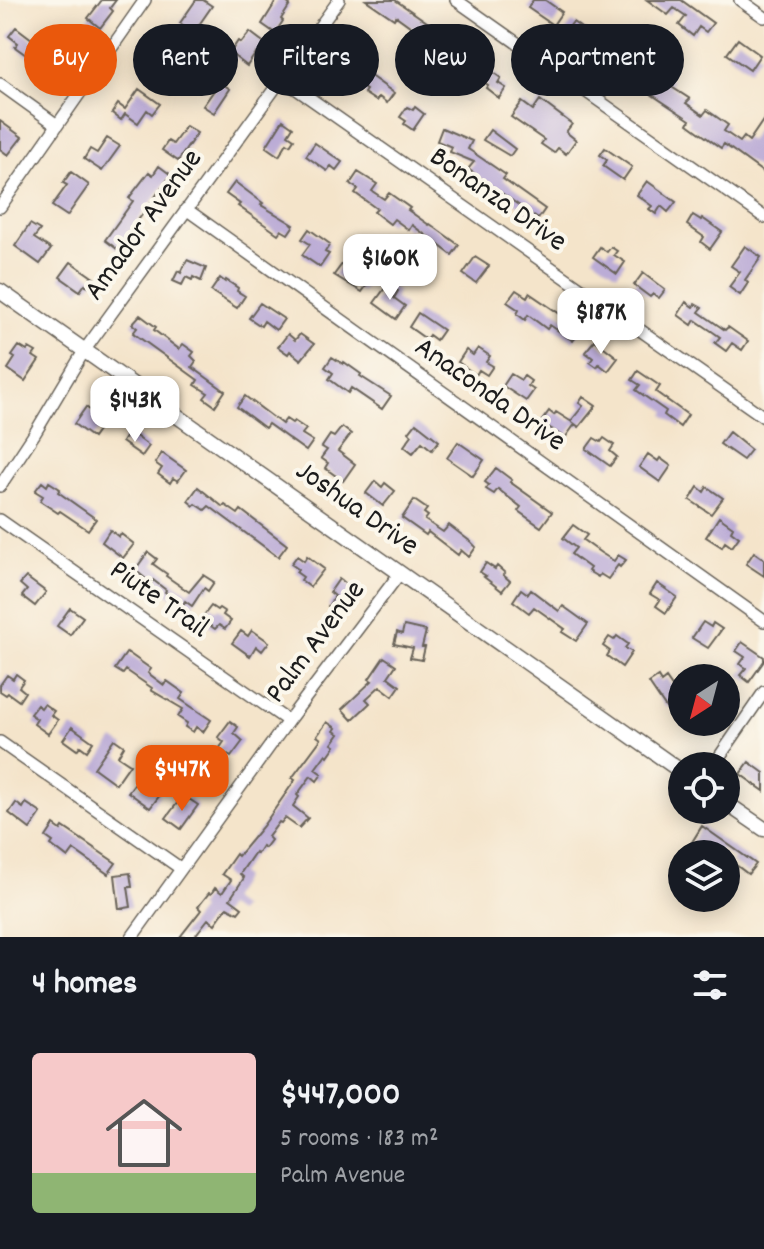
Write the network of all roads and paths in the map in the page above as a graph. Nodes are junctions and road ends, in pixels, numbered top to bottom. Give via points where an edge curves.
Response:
1 (145, 0) edge
2 (339, 0) edge
3 (456, 0) edge
4 (740, 0) edge
5 (764, 17) edge
6 (321, 24) edge
7 (0, 84) edge
8 (268, 96) edge
9 (307, 96) edge
10 (57, 125) junction
11 (0, 207) edge
12 (186, 209) junction
13 (764, 217) edge
14 (0, 291) edge
15 (84, 351) junction
16 (764, 417) edge
17 (0, 486) edge
18 (0, 520) edge
19 (400, 573) junction
20 (764, 621) edge
21 (764, 692) edge
22 (288, 721) junction
23 (0, 742) edge
24 (723, 752) edge
25 (668, 762) edge
26 (740, 813) edge
27 (764, 829) edge
28 (180, 868) junction
29 (132, 937) edge

1 - 10 street
2 - 6 street, Amador Avenue
3 - 13 street
4 - 5 street
7 - 10 street
8 - 12 street, Amador Avenue
9 - 16 street, Bonanza Drive
10 - 11 street
12 - 15 street, Amador Avenue
12 - 20 street, Anaconda Drive
14 - 15 street, Joshua Drive
15 - 17 street, Amador Avenue
15 - 19 street, Joshua Drive
18 - 22 street, Piute Trail
19 - 22 street, Palm Avenue
19 - 25 street, Joshua Drive
21 - 24 street
22 - 28 street, Palm Avenue
23 - 28 street
26 - 27 street
28 - 29 street, Palm Avenue

